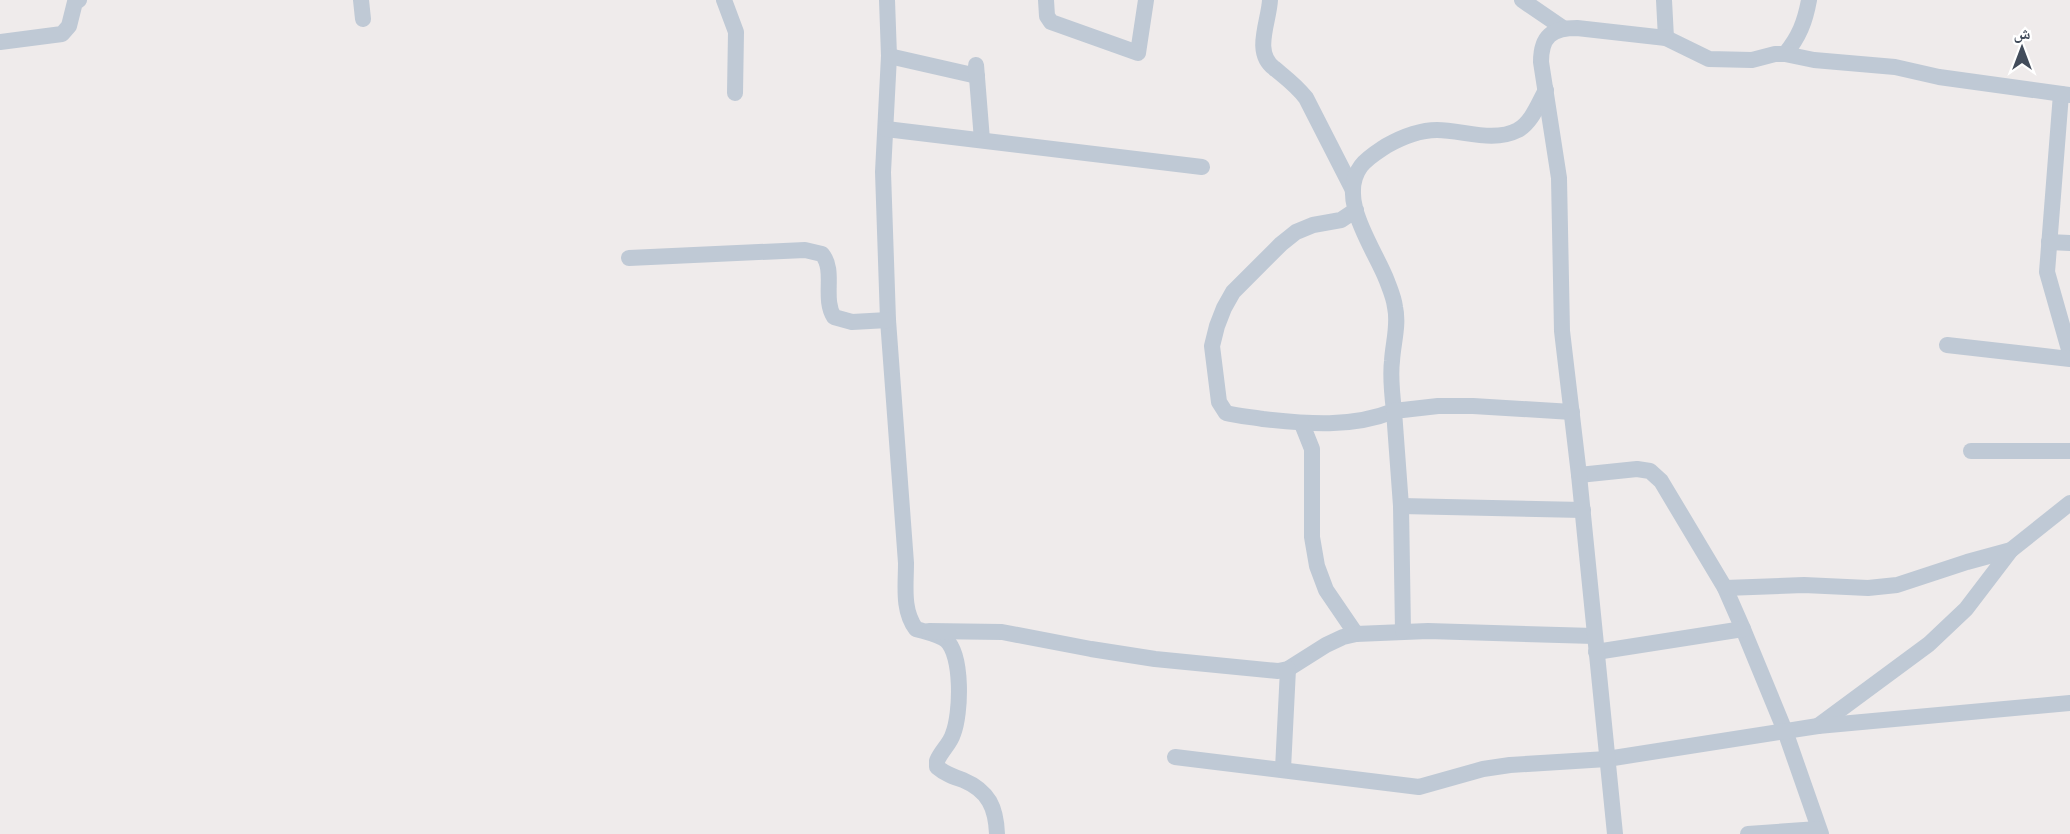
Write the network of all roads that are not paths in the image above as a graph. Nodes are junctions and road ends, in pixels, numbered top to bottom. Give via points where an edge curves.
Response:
1 (79, 0) edge
2 (361, 0) edge
3 (724, 0) edge
4 (888, 0) edge
5 (1046, 0) edge
6 (1146, 0) edge
7 (1270, 0) edge
8 (1522, 0) edge
9 (1664, 0) edge
10 (1809, 0) edge
11 (363, 20) dead end
12 (1563, 28) junction
13 (1666, 38) junction
14 (0, 42) edge
15 (1785, 54) junction
16 (889, 56) junction
17 (1546, 90) junction
18 (735, 93) dead end
19 (2066, 94) edge
20 (886, 129) junction
21 (982, 140) junction
22 (1202, 167) dead end
23 (1353, 190) junction
24 (1356, 210) junction
25 (2049, 242) junction
26 (2070, 243) edge
27 (629, 258) dead end
28 (888, 320) junction
29 (1947, 345) dead end
30 (2070, 352) edge
31 (2070, 359) edge
32 (1394, 411) junction
33 (1572, 412) junction
34 (1302, 424) junction
35 (2070, 451) edge
36 (1971, 452) dead end
37 (1579, 475) junction
38 (2070, 503) edge
39 (1401, 506) junction
40 (1583, 510) junction
41 (2011, 550) junction
42 (1725, 588) junction
43 (1743, 629) junction
44 (1403, 631) junction
45 (928, 632) junction
46 (1356, 634) junction
47 (1595, 644) junction
48 (1288, 669) junction
49 (2070, 703) edge
50 (1818, 726) junction
51 (1785, 731) junction
52 (1175, 758) dead end
53 (1607, 759) junction
54 (1283, 769) junction
55 (1820, 831) edge
56 (997, 834) edge
57 (1615, 834) edge
58 (1748, 834) edge

1 - 14 street via 62,34
2 - 11 street
3 - 18 street via 736,32
4 - 16 street
5 - 6 street via 1051,22 1138,53
7 - 23 street via 1264,57 1297,86
8 - 12 street
9 - 13 street
10 - 15 street via 1804,24
12 - 13 street
12 - 17 street via 1551,33 1541,48
13 - 15 street via 1709,59 1745,61
15 - 19 street
16 - 20 street
16 - 21 street via 977,70
17 - 23 street via 1530,120 1507,134 1438,130 1406,135 1361,166
17 - 33 street via 1559,178 1562,331
19 - 25 street
20 - 21 street
20 - 28 street via 883,172
21 - 22 street
23 - 24 street
24 - 32 street via 1395,307 1397,327 1391,373
24 - 34 street via 1341,220 1303,228 1281,244 1233,292 1214,335 1217,394 1226,413
25 - 26 street
25 - 30 street via 2047,272
27 - 28 street via 817,252 827,262 828,304 834,317 852,322
28 - 45 street via 906,602 916,629
29 - 31 street
32 - 33 street via 1473,406
32 - 34 street via 1366,420
32 - 39 street
33 - 37 street
34 - 46 street via 1312,449 1312,537 1317,566 1326,590
35 - 36 street
37 - 40 street
37 - 42 street via 1650,471 1661,481
38 - 41 street
39 - 40 street
39 - 44 street
40 - 47 street
41 - 42 street via 1897,585
41 - 50 street via 1966,609 1929,645
42 - 43 street
43 - 47 street
43 - 51 street
44 - 46 street
44 - 47 street
45 - 48 street via 1002,632 1155,658
45 - 56 street via 953,648 957,667 955,730 937,767 975,786 990,802 995,809
46 - 48 street via 1326,645
47 - 53 street
48 - 54 street
49 - 50 street
50 - 51 street
51 - 53 street
51 - 55 street
52 - 54 street
53 - 54 street via 1510,765 1419,786
53 - 57 street
55 - 58 street

